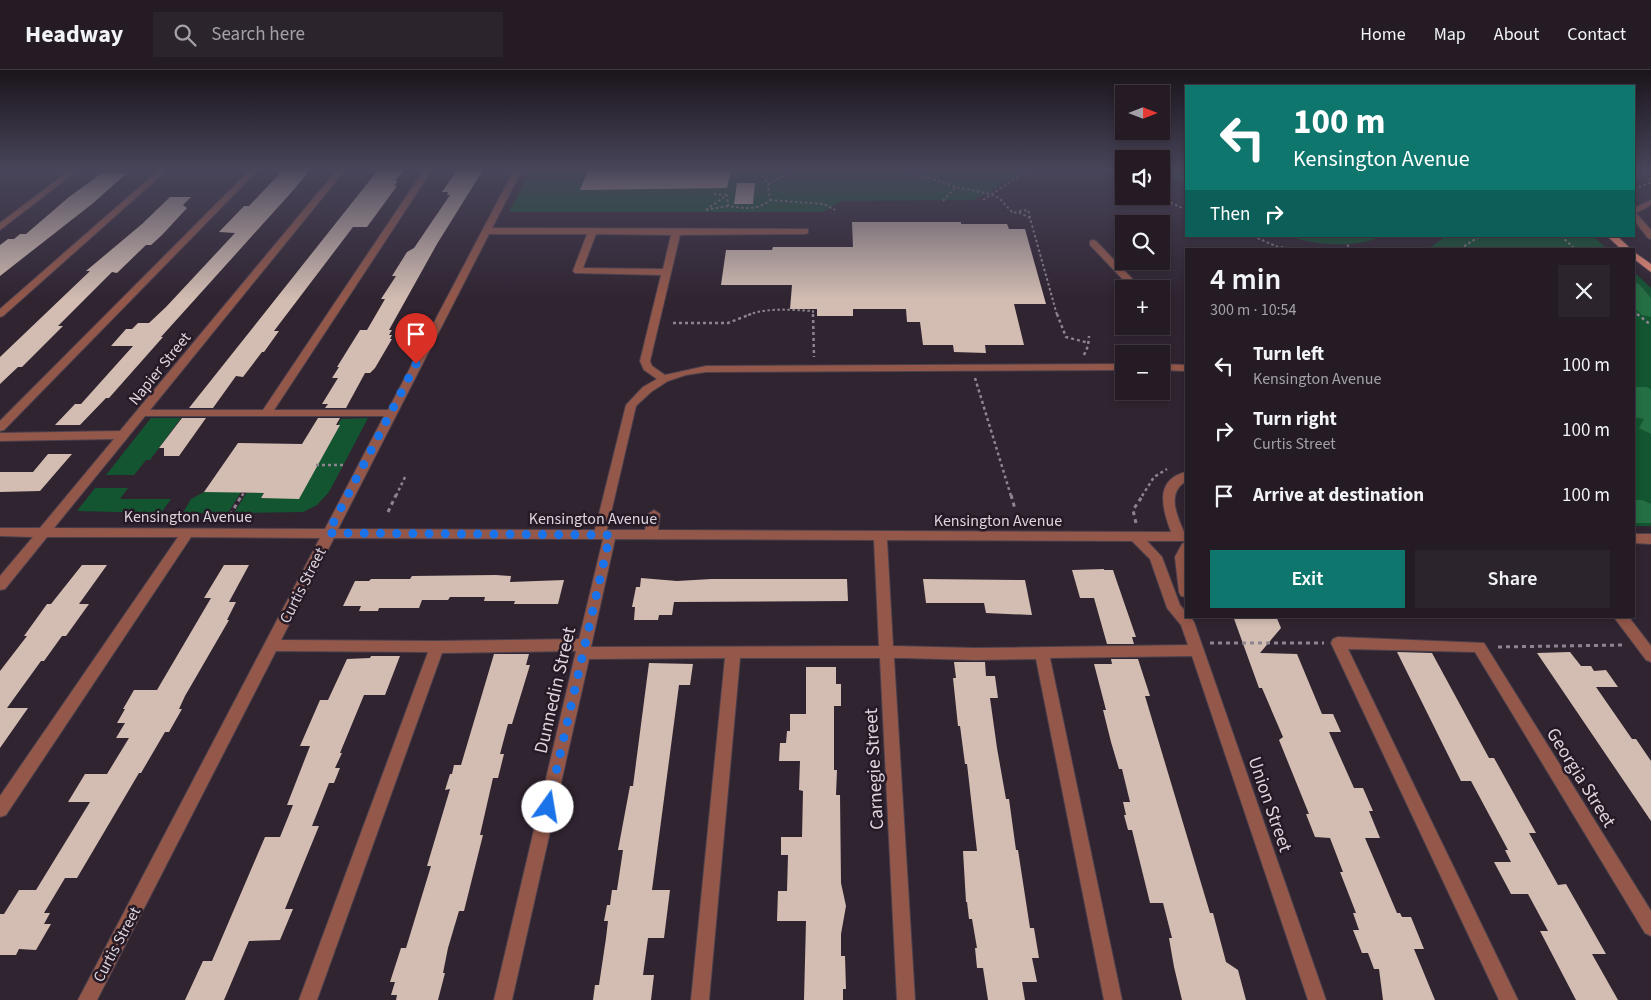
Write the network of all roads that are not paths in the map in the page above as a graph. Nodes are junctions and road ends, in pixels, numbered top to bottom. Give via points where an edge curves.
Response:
1 (18, 213) edge
2 (114, 213) edge
3 (211, 213) edge
4 (305, 213) edge
5 (399, 213) edge
6 (495, 213) edge
7 (1635, 217) edge
8 (0, 227) edge
9 (485, 231) junction
10 (805, 231) dead end
11 (592, 232) junction
12 (676, 232) junction
13 (1651, 236) edge
14 (1613, 237) edge
15 (1093, 243) dead end
16 (1625, 248) edge
17 (1635, 256) edge
18 (1651, 269) edge
19 (667, 272) junction
20 (1127, 280) edge
21 (0, 314) edge
22 (1115, 367) edge
23 (1170, 367) edge
24 (1185, 368) edge
25 (663, 379) junction
26 (142, 413) junction
27 (390, 413) junction
28 (266, 414) junction
29 (0, 427) edge
30 (122, 435) junction
31 (0, 437) edge
32 (1185, 477) edge
33 (654, 514) dead end
34 (1135, 530) junction
35 (0, 532) edge
36 (43, 532) junction
37 (188, 532) junction
38 (328, 533) junction
39 (651, 534) junction
40 (605, 535) junction
41 (880, 536) junction
42 (1635, 539) edge
43 (1651, 539) edge
44 (1184, 540) edge
45 (0, 585) edge
46 (1185, 585) edge
47 (1185, 617) edge
48 (1622, 618) edge
49 (1188, 619) edge
50 (272, 645) junction
51 (437, 647) junction
52 (1195, 647) junction
53 (584, 649) junction
54 (1647, 650) edge
55 (886, 652) junction
56 (1042, 652) junction
57 (733, 653) junction
58 (0, 810) edge
59 (1651, 927) edge
60 (87, 1000) edge
61 (308, 1000) edge
62 (503, 1000) edge
63 (700, 1000) edge
64 (906, 1000) edge
65 (1113, 1000) edge
66 (1317, 1000) edge
67 (1509, 1000) edge

1 - 8 street
2 - 21 street
3 - 29 street
4 - 26 street, Napier Street
5 - 28 street
6 - 9 street, Curtis Street
7 - 13 street
9 - 11 street
9 - 27 street, Curtis Street
10 - 12 street
11 - 12 street
11 - 19 street via 578,271
12 - 19 street
14 - 16 main road
15 - 20 street
17 - 18 main road
19 - 25 street via 645,361 648,368
22 - 25 street, Dunnedin Street via 706,369
23 - 24 street
25 - 40 street, Dunnedin Street via 642,392 632,404
26 - 28 street
26 - 30 street, Napier Street
27 - 28 street
27 - 38 street, Curtis Street
30 - 31 street
30 - 36 street, Napier Street
32 - 44 street via 1171,487 1167,498
33 - 39 street
34 - 41 street, Kensington Avenue
34 - 44 street, Kensington Avenue
34 - 47 street, Union Street via 1156,557 1174,608
35 - 36 street, Kensington Avenue
36 - 37 street, Kensington Avenue
36 - 45 street, Napier Street
37 - 38 street, Kensington Avenue
37 - 58 street
38 - 40 street, Kensington Avenue
38 - 50 street, Curtis Street
39 - 40 street, Kensington Avenue
39 - 41 street, Kensington Avenue
40 - 53 street, Dunnedin Street
41 - 55 street, Carnegie Street
42 - 43 street
44 - 46 street via 1181,557
48 - 54 street
49 - 52 street, Union Street
50 - 51 street
50 - 60 street, Curtis Street
51 - 53 street
51 - 61 street
52 - 56 street
52 - 66 street, Union Street
53 - 57 street
53 - 62 street, Dunnedin Street
55 - 56 street
55 - 57 street
55 - 64 street, Carnegie Street
56 - 65 street
57 - 63 street
59 - 67 street, Georgia Street via 1479,647 1338,643

